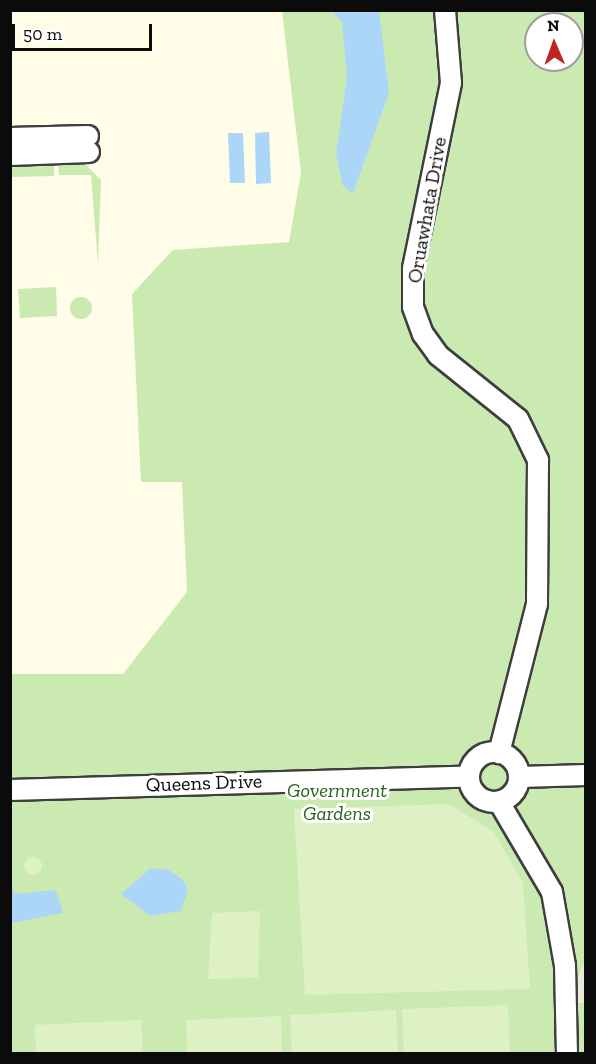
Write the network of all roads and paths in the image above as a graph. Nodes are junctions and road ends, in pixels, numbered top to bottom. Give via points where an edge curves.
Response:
1 (445, 10) edge
2 (10, 138) edge
3 (10, 155) edge
4 (500, 753) junction
5 (585, 775) edge
6 (469, 776) junction
7 (520, 777) junction
8 (10, 790) edge
9 (500, 802) junction
10 (567, 1053) edge

1 - 4 street, Oruawhata Drive via 451,83 413,268 413,307 423,334 438,355 518,419 537,460 537,604
2 - 3 street via 89,144
4 - 6 street via 479,757
4 - 7 street via 516,764
5 - 7 street
6 - 8 street, Queens Drive
6 - 9 street via 478,796
7 - 9 street via 514,793
9 - 10 street via 552,892 566,966

